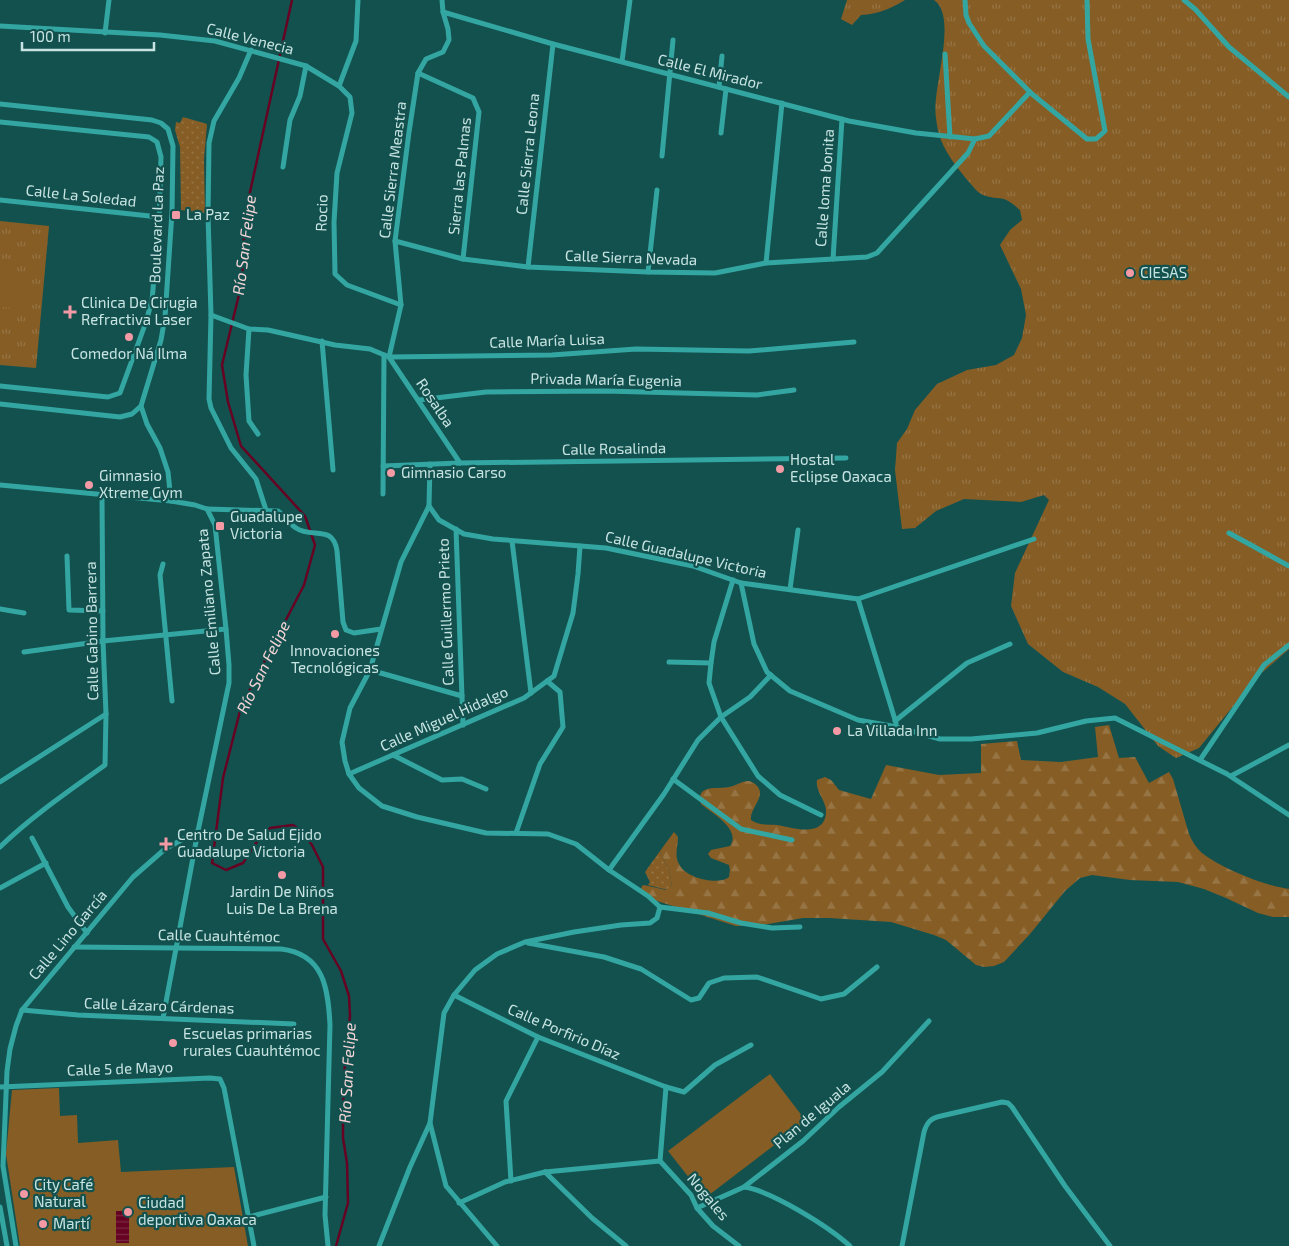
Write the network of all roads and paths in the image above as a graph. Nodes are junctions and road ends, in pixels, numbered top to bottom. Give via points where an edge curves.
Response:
1 (109, 0) edge
2 (358, 0) edge
3 (442, 0) edge
4 (630, 0) edge
5 (965, 0) edge
6 (1087, 0) edge
7 (1184, 0) edge
8 (442, 12) junction
9 (0, 26) edge
10 (105, 33) junction
11 (673, 40) dead end
12 (554, 44) junction
13 (251, 50) junction
14 (945, 54) dead end
15 (722, 56) dead end
16 (622, 62) junction
17 (306, 66) junction
18 (418, 73) junction
19 (669, 75) junction
20 (339, 86) junction
21 (719, 87) junction
22 (726, 89) junction
23 (1030, 92) junction
24 (1289, 97) edge
25 (782, 103) junction
26 (0, 104) edge
27 (842, 119) junction
28 (0, 122) edge
29 (722, 133) dead end
30 (950, 137) junction
31 (975, 139) junction
32 (662, 156) dead end
33 (283, 166) dead end
34 (657, 190) dead end
35 (0, 200) edge
36 (159, 217) junction
37 (395, 241) junction
38 (463, 259) junction
39 (833, 259) junction
40 (766, 263) junction
41 (528, 267) junction
42 (648, 272) junction
43 (401, 305) junction
44 (211, 315) junction
45 (246, 328) junction
46 (322, 341) junction
47 (854, 342) dead end
48 (386, 356) junction
49 (0, 386) edge
50 (794, 390) dead end
51 (419, 400) junction
52 (0, 404) edge
53 (141, 406) junction
54 (258, 434) dead end
55 (846, 458) dead end
56 (460, 463) junction
57 (430, 464) junction
58 (383, 466) junction
59 (333, 470) dead end
60 (0, 485) edge
61 (383, 494) dead end
62 (102, 495) junction
63 (171, 501) junction
64 (429, 506) junction
65 (207, 509) junction
66 (266, 510) junction
67 (456, 529) junction
68 (798, 530) dead end
69 (1229, 533) dead end
70 (1034, 539) dead end
71 (512, 541) junction
72 (580, 546) junction
73 (67, 556) dead end
74 (163, 564) dead end
75 (1289, 566) edge
76 (733, 580) junction
77 (741, 583) junction
78 (790, 589) junction
79 (858, 599) junction
80 (0, 609) edge
81 (103, 610) junction
82 (24, 613) dead end
83 (226, 629) junction
84 (381, 629) junction
85 (166, 635) junction
86 (103, 642) junction
87 (1010, 644) dead end
88 (1289, 645) edge
89 (24, 652) dead end
90 (669, 662) dead end
91 (711, 663) junction
92 (370, 670) junction
93 (771, 675) junction
94 (546, 681) junction
95 (531, 693) junction
96 (462, 696) junction
97 (172, 701) dead end
98 (106, 714) junction
99 (721, 717) junction
100 (896, 724) junction
101 (463, 725) junction
102 (1289, 745) edge
103 (393, 755) junction
104 (1200, 760) junction
105 (349, 774) junction
106 (1231, 776) junction
107 (673, 779) junction
108 (0, 782) edge
109 (486, 789) dead end
110 (822, 815) dead end
111 (1289, 815) edge
112 (198, 831) junction
113 (516, 833) junction
114 (32, 838) dead end
115 (792, 840) dead end
116 (0, 847) edge
117 (46, 863) junction
118 (609, 870) junction
119 (0, 888) edge
120 (660, 907) junction
121 (800, 926) dead end
122 (87, 932) junction
123 (525, 942) junction
124 (74, 947) junction
125 (176, 947) junction
126 (877, 967) dead end
127 (454, 995) junction
128 (22, 1010) junction
129 (163, 1018) junction
130 (929, 1021) dead end
131 (294, 1024) dead end
132 (538, 1037) junction
133 (752, 1045) dead end
134 (3, 1087) edge
135 (666, 1087) junction
136 (430, 1123) junction
137 (660, 1162) junction
138 (545, 1172) junction
139 (511, 1180) junction
140 (744, 1187) junction
141 (326, 1197) junction
142 (459, 1203) junction
143 (0, 1207) edge
144 (697, 1208) junction
145 (249, 1217) junction
146 (7, 1246) edge
147 (16, 1246) edge
148 (254, 1246) edge
149 (328, 1246) edge
150 (379, 1246) edge
151 (497, 1246) edge
152 (626, 1246) edge
153 (739, 1246) edge
154 (850, 1246) edge
155 (902, 1246) edge
156 (1110, 1246) edge

1 - 10 street
2 - 20 street via 356,41
3 - 8 street
4 - 16 street
5 - 23 street via 969,23 984,46
6 - 23 street via 1088,39 1105,131 1096,139 1087,139
7 - 24 street via 1228,47
8 - 12 street, Calle El Mirador
8 - 18 street via 449,40 443,52 426,60
9 - 10 street, Calle Venecia
10 - 13 street, Calle Venecia via 215,41
11 - 19 street
12 - 16 street, Calle El Mirador
12 - 41 street, Calle Sierra Leona
13 - 17 street, Calle Venecia
13 - 44 street via 211,131 208,200
14 - 30 street
15 - 21 street
16 - 19 street, Calle El Mirador
17 - 20 street, Calle Venecia
17 - 33 street via 300,96 290,120
18 - 37 street, Calle Sierra Meastra
18 - 38 street, Sierra las Palmas via 473,98 479,112
19 - 21 street, Calle El Mirador
19 - 32 street
20 - 43 street, Rocio via 350,97 352,113 336,173 335,274 348,285
21 - 22 street, Calle El Mirador
22 - 25 street, Calle El Mirador
22 - 29 street
23 - 31 street via 994,132
25 - 27 street, Calle El Mirador
25 - 40 street
26 - 53 street, Boulevard La Paz via 152,120 165,126 170,133 173,146 172,212 165,317
27 - 30 street, Calle El Mirador
27 - 39 street, Calle loma bonita
28 - 36 street, Boulevard La Paz via 154,139 161,151
30 - 31 street, Calle El Mirador
31 - 39 street, Calle Sierra Nevada via 962,160 877,253 868,257
34 - 42 street
35 - 36 street, Calle La Soledad
36 - 49 street, Boulevard La Paz via 151,306 120,393 108,397
37 - 38 street, Calle Sierra Nevada
37 - 43 street, Calle Sierra Meastra
38 - 41 street, Calle Sierra Nevada
39 - 40 street, Calle Sierra Nevada
40 - 42 street, Calle Sierra Nevada via 716,273
41 - 42 street, Calle Sierra Nevada
43 - 48 street, Calle Sierra Meastra
44 - 45 street, Calle María Luisa
44 - 66 street via 211,408 234,453 256,479
45 - 46 street, Calle María Luisa
45 - 54 street via 249,421
46 - 48 street, Calle María Luisa via 370,349
46 - 59 street
47 - 48 street, Calle María Luisa via 749,351 636,349 552,355
48 - 51 street, Rosalba
48 - 58 street, Calle Sierra Meastra
50 - 51 street, Privada María Eugenia via 757,395 486,392
51 - 56 street, Rosalba
52 - 53 street via 120,417 132,414
53 - 63 street via 168,472
55 - 56 street, Calle Rosalinda
56 - 57 street, Calle Rosalinda
57 - 58 street, Calle Rosalinda
57 - 64 street
58 - 61 street, Calle Sierra Meastra
60 - 62 street
62 - 63 street
62 - 81 street, Calle Gabino Barrera
63 - 65 street
64 - 67 street, Calle Guadalupe Victoria via 439,520
64 - 84 street via 402,562
65 - 66 street
65 - 83 street, Calle Emiliano Zapata via 215,525
66 - 84 street via 278,511 294,527 333,538 346,630 354,633
67 - 71 street, Calle Guadalupe Victoria via 464,534
67 - 96 street, Calle Guillermo Prieto
68 - 78 street
69 - 75 street
70 - 79 street
71 - 72 street, Calle Guadalupe Victoria
71 - 95 street
72 - 76 street, Calle Guadalupe Victoria via 606,548 693,566
72 - 94 street, Calle Miguel Hidalgo via 573,613 554,676
73 - 81 street via 69,610
74 - 85 street via 160,575
76 - 77 street, Calle Guadalupe Victoria
76 - 91 street
77 - 78 street, Calle Guadalupe Victoria
77 - 93 street via 754,644
78 - 79 street, Calle Guadalupe Victoria
79 - 100 street
80 - 82 street
81 - 86 street, Calle Gabino Barrera
83 - 85 street
83 - 112 street, Calle Emiliano Zapata via 229,683
84 - 92 street
85 - 86 street
85 - 97 street
86 - 89 street
86 - 98 street, Calle Gabino Barrera
87 - 100 street via 966,663
88 - 104 street via 1264,665
90 - 91 street
91 - 99 street via 710,683
92 - 96 street
92 - 105 street via 350,708 342,742
93 - 99 street via 750,697
93 - 100 street via 790,691 858,720
94 - 95 street, Calle Miguel Hidalgo
94 - 113 street via 560,692 563,727 540,764
95 - 101 street, Calle Miguel Hidalgo
96 - 101 street, Calle Guillermo Prieto
98 - 108 street
98 - 116 street, Calle Gabino Barrera via 105,765
99 - 107 street via 698,740
99 - 110 street via 758,776 780,795
100 - 104 street via 940,739 971,739 1037,733 1086,721 1115,718
101 - 103 street, Calle Miguel Hidalgo
102 - 106 street
103 - 105 street, Calle Miguel Hidalgo
103 - 109 street via 442,780 462,779
104 - 106 street
105 - 113 street via 359,788 382,806 486,833
106 - 111 street
107 - 115 street via 741,829
107 - 118 street
112 - 122 street, Calle Lino García via 166,849 133,877
112 - 125 street, Calle Emiliano Zapata
113 - 118 street via 548,834 576,844
114 - 117 street
117 - 119 street
117 - 122 street via 68,907
118 - 120 street
120 - 121 street via 708,913 772,928
120 - 123 street via 657,918 650,923 574,932
122 - 124 street, Calle Lino García
123 - 126 street via 604,957 641,968 691,1000 700,998 710,983 724,978 757,977 821,999 844,994
123 - 127 street via 497,954 475,970
124 - 125 street, Calle Cuauhtémoc
124 - 128 street, Calle Lino García
125 - 129 street, Calle Emiliano Zapata
125 - 141 street, Calle Cuauhtémoc via 289,950 306,957 320,973 327,990 331,1033
127 - 132 street, Calle Porfirio Díaz
127 - 136 street via 442,1023
128 - 129 street, Calle Lázaro Cárdenas
128 - 134 street, Calle Lino García
129 - 131 street, Calle Lázaro Cárdenas
130 - 140 street, Plan de Iguala via 869,1084
132 - 135 street, Calle Porfirio Díaz
132 - 139 street via 506,1101
133 - 135 street, Calle Porfirio Díaz via 715,1065 684,1092
134 - 145 street, Calle 5 de Mayo via 220,1080
134 - 147 street, Calle Lino García via 3,1166
135 - 137 street
136 - 142 street via 446,1186
136 - 150 street
137 - 138 street
137 - 144 street, Nogales via 691,1195
138 - 139 street
138 - 152 street
139 - 142 street
140 - 144 street, Plan de Iguala
140 - 154 street via 766,1193 823,1226
141 - 145 street
141 - 149 street, Calle Cuauhtémoc
142 - 151 street
143 - 146 street
144 - 153 street, Nogales
145 - 148 street, Calle 5 de Mayo
155 - 156 street via 927,1122 1002,1102 1012,1107

